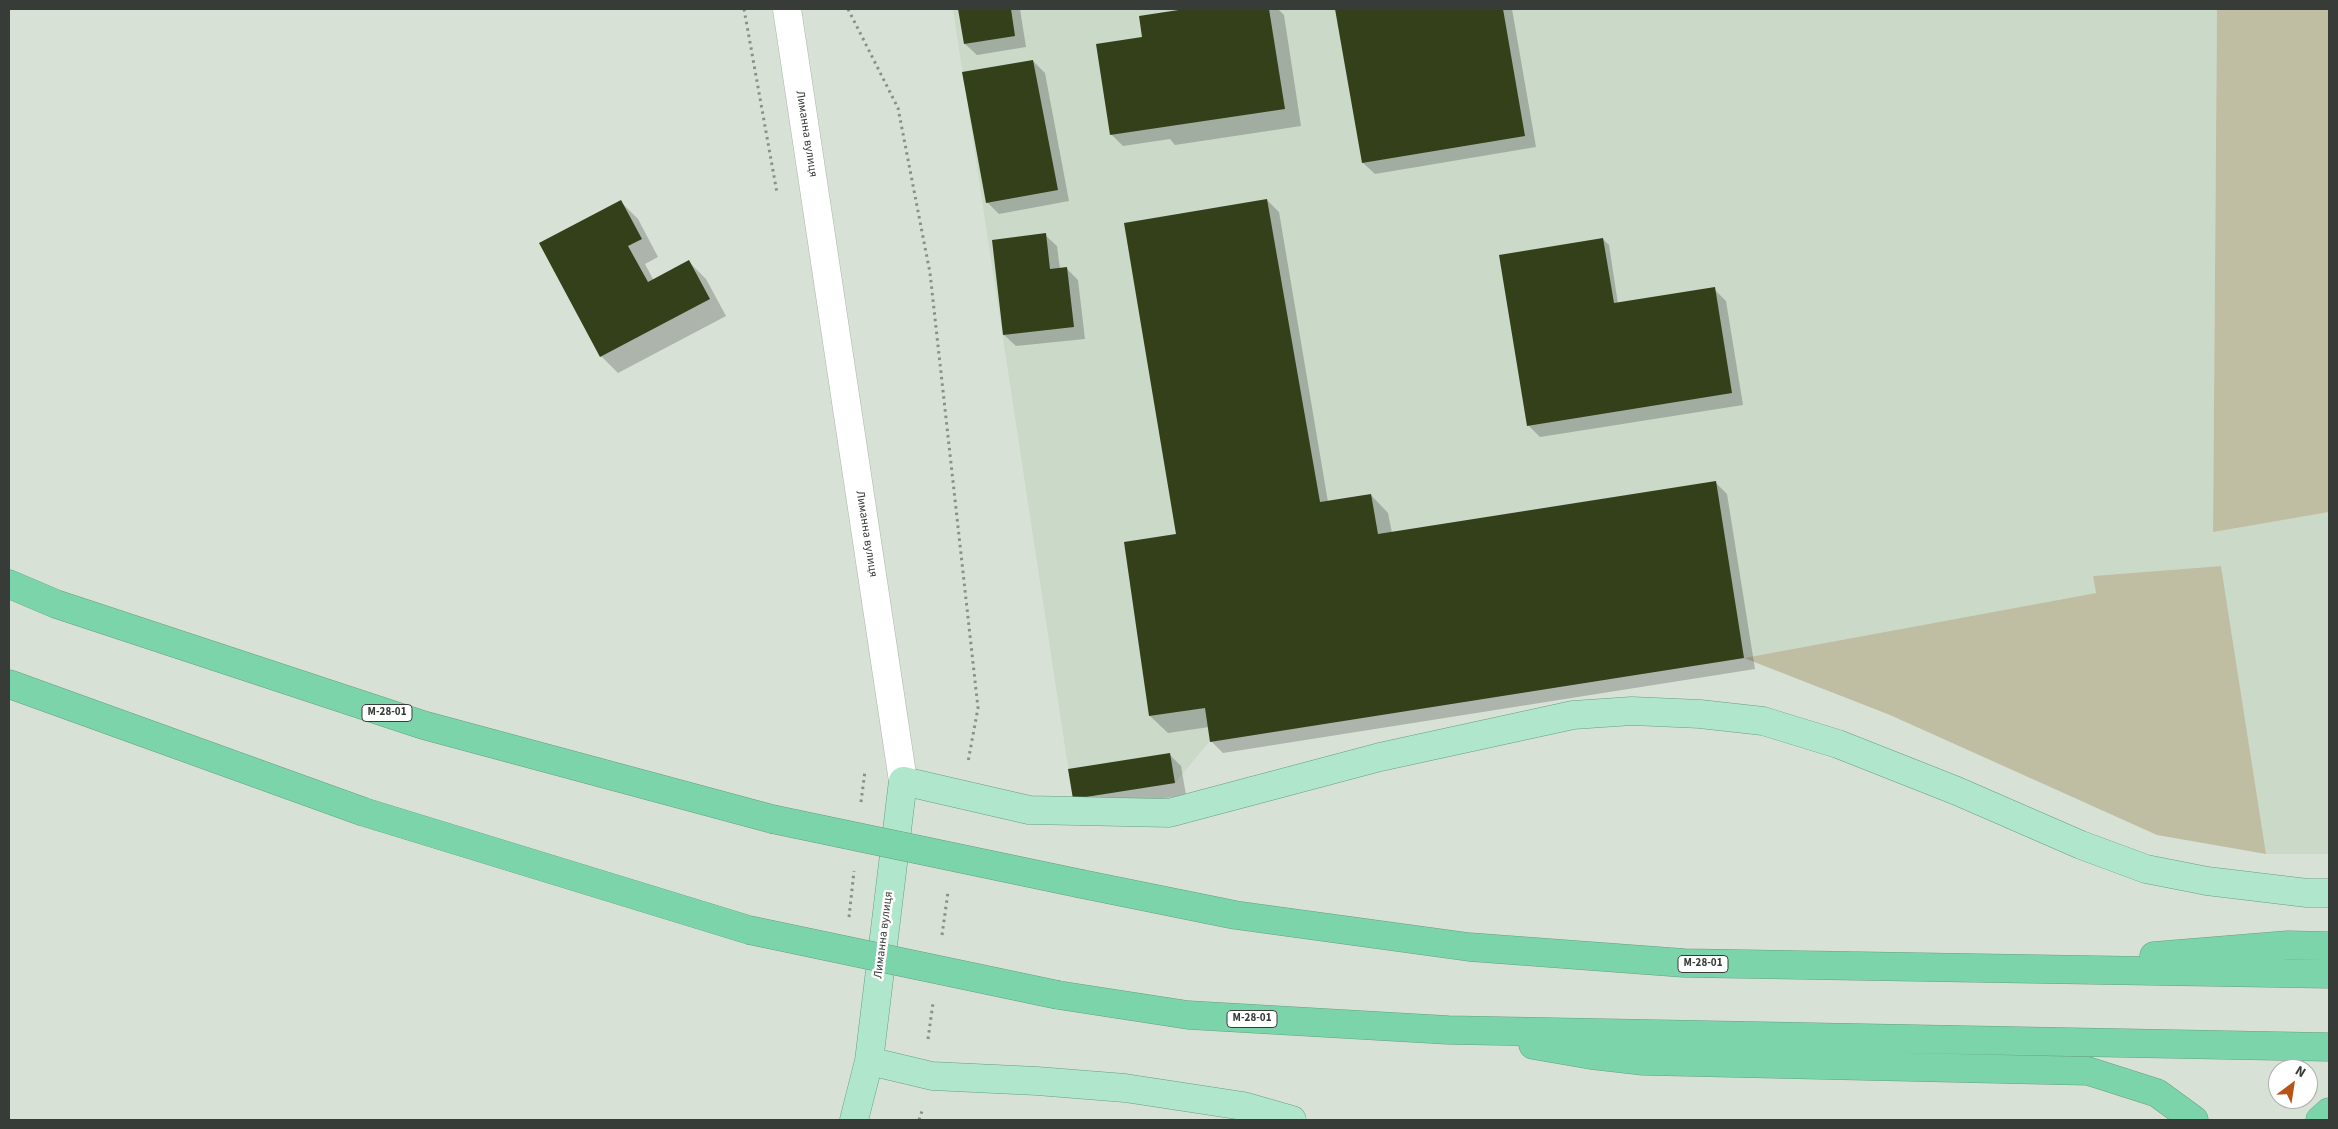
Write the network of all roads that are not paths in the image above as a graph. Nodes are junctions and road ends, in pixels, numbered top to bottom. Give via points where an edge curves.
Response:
1 (787, 9) edge
2 (9, 584) edge
3 (9, 684) edge
4 (902, 782) junction
5 (2329, 893) edge
6 (2329, 946) edge
7 (2009, 970) junction
8 (2329, 974) edge
9 (1448, 1030) junction
10 (2329, 1047) edge
11 (869, 1061) junction
12 (2329, 1112) edge
13 (854, 1120) edge
14 (1292, 1120) edge
15 (2194, 1120) edge
16 (2320, 1120) edge

1 - 4 street, Лиманна вулиця
2 - 7 highway, М-28-01, bridge via 56,604 423,725 772,819 1235,916 1469,947 1684,963
3 - 9 highway, М-28-01, bridge via 364,812 748,930 1058,995 1188,1015
4 - 5 main road via 1028,810 1169,813 1380,757 1573,715 1632,711 1700,714 1763,721 1838,744 2146,869 2207,881
4 - 11 main road, Лиманна вулиця
6 - 7 highway via 2288,945
7 - 8 highway, М-28-01
9 - 10 highway, М-28-01
9 - 15 highway via 1644,1061 2088,1071 2158,1093
11 - 13 main road, Лиманна вулиця
11 - 14 main road via 932,1076 1037,1080 1135,1090 1243,1106
12 - 16 highway

